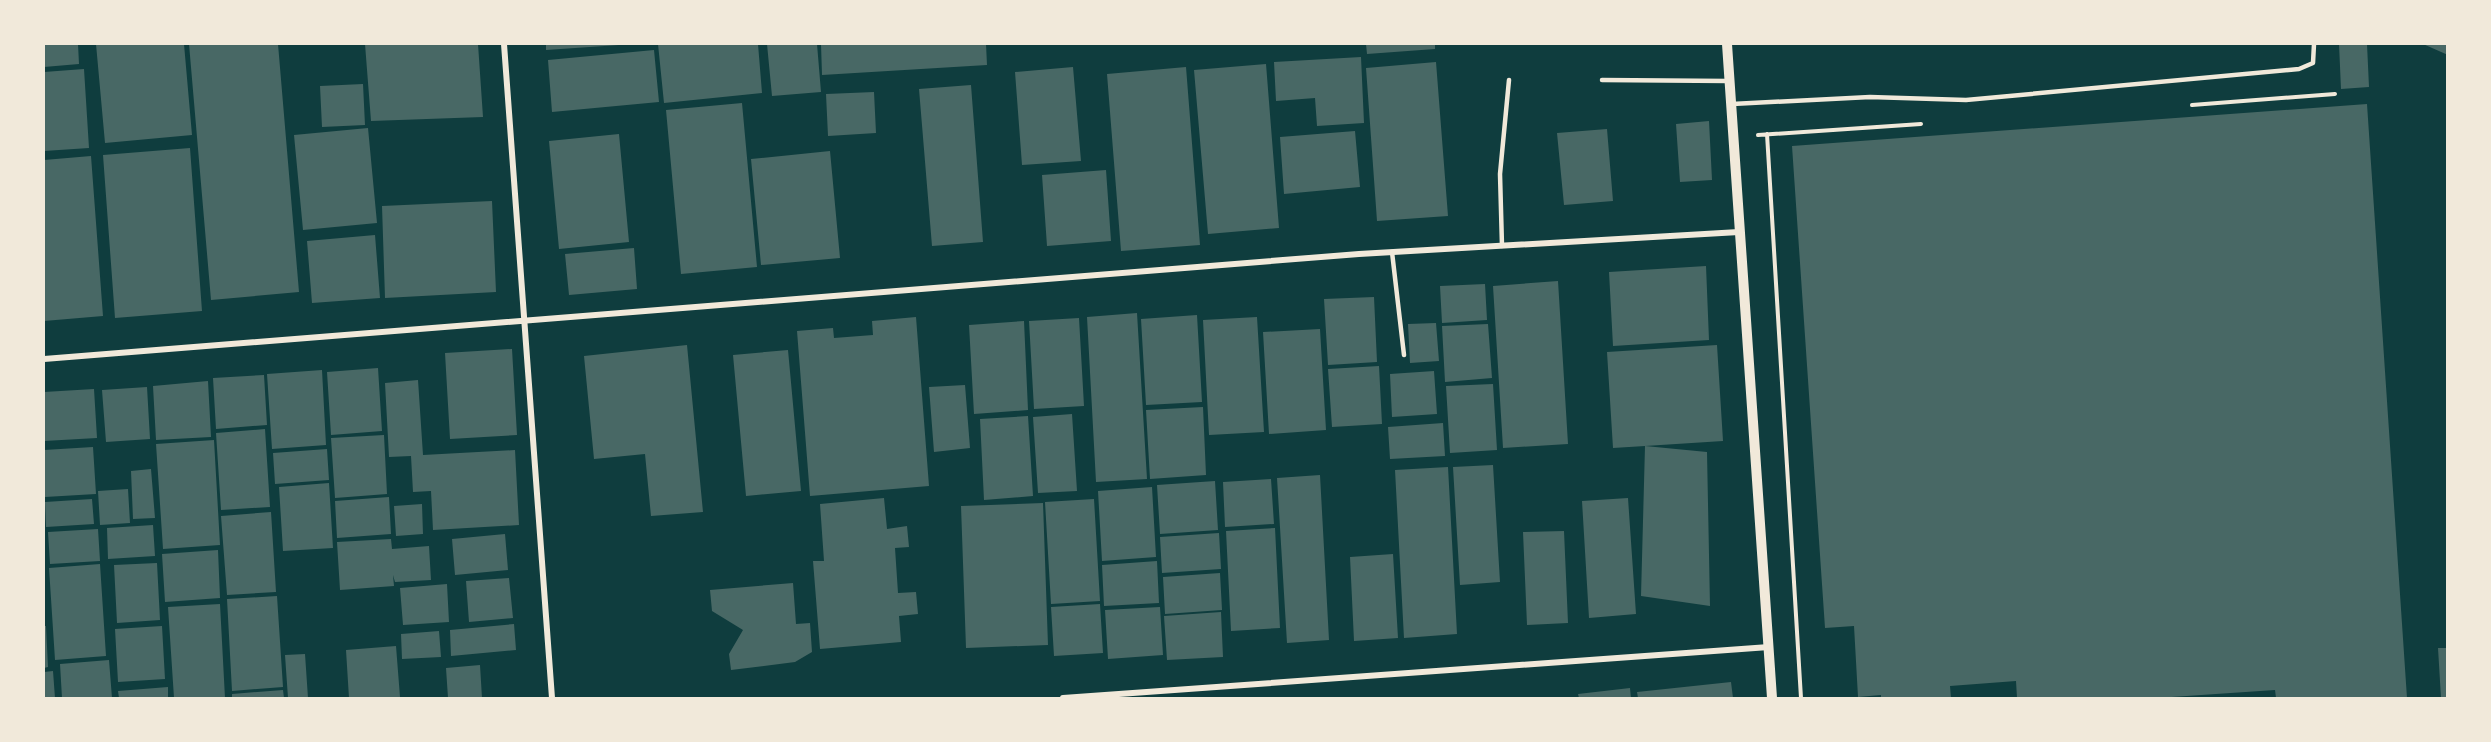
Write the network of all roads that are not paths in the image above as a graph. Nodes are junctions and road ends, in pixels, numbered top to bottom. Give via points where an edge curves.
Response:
1 (504, 44) edge
2 (1727, 44) edge
3 (2314, 44) edge
4 (1509, 80) dead end
5 (1602, 80) dead end
6 (1730, 81) junction
7 (1732, 104) junction
8 (1739, 232) junction
9 (1502, 246) junction
10 (1392, 252) junction
11 (525, 322) junction
12 (1404, 355) dead end
13 (44, 359) edge
14 (1769, 647) junction
15 (552, 699) edge
16 (1063, 699) edge
17 (1772, 699) edge

1 - 11 street
2 - 6 street
3 - 7 lane via 2313,63 2299,69 1966,100 1870,98
4 - 9 lane via 1500,174
5 - 6 lane
6 - 7 street
7 - 8 street
8 - 9 street
8 - 14 street
9 - 10 street
10 - 11 street
10 - 12 lane
11 - 13 street
11 - 15 street
14 - 16 street
14 - 17 street

